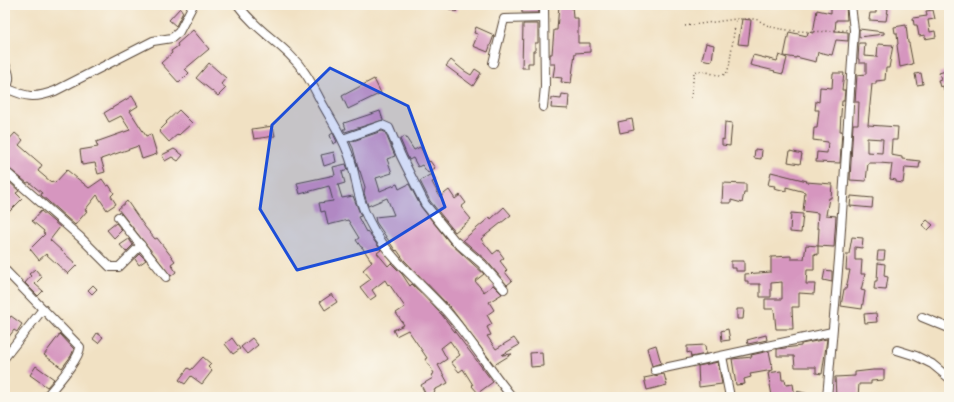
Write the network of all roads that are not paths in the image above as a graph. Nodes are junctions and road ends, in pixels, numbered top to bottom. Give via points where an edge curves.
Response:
1 (192, 5) edge
2 (238, 5) edge
3 (544, 5) edge
4 (851, 5) edge
5 (543, 18) junction
6 (493, 63) dead end
7 (5, 64) edge
8 (6, 89) edge
9 (543, 107) dead end
10 (343, 139) junction
11 (5, 171) edge
12 (118, 218) dead end
13 (141, 245) junction
14 (5, 270) edge
15 (166, 277) dead end
16 (504, 289) dead end
17 (43, 309) junction
18 (922, 317) dead end
19 (949, 328) edge
20 (832, 332) junction
21 (897, 350) dead end
22 (722, 356) junction
23 (5, 357) edge
24 (655, 370) dead end
25 (949, 378) edge
26 (798, 394) dead end
27 (46, 397) edge
28 (512, 397) edge
29 (730, 397) edge
30 (810, 397) edge
31 (827, 397) edge

1 - 8 street via 179,32 172,38 153,41 55,91 33,97
2 - 10 street via 256,27 281,46 302,69
3 - 5 street
4 - 20 street via 854,30
5 - 6 street via 504,19
5 - 9 street
7 - 8 street via 10,75
10 - 16 street via 382,125 389,128 400,156 425,204 454,240 482,264
10 - 28 street via 363,206 376,233 398,262 454,320
11 - 13 street via 80,236 110,267 119,266
12 - 13 street
13 - 15 street
14 - 17 street
17 - 23 street
17 - 27 street via 80,347 77,358
18 - 19 street
20 - 22 street
20 - 31 street
21 - 25 street via 932,364
22 - 24 street
22 - 29 street
26 - 30 lane

